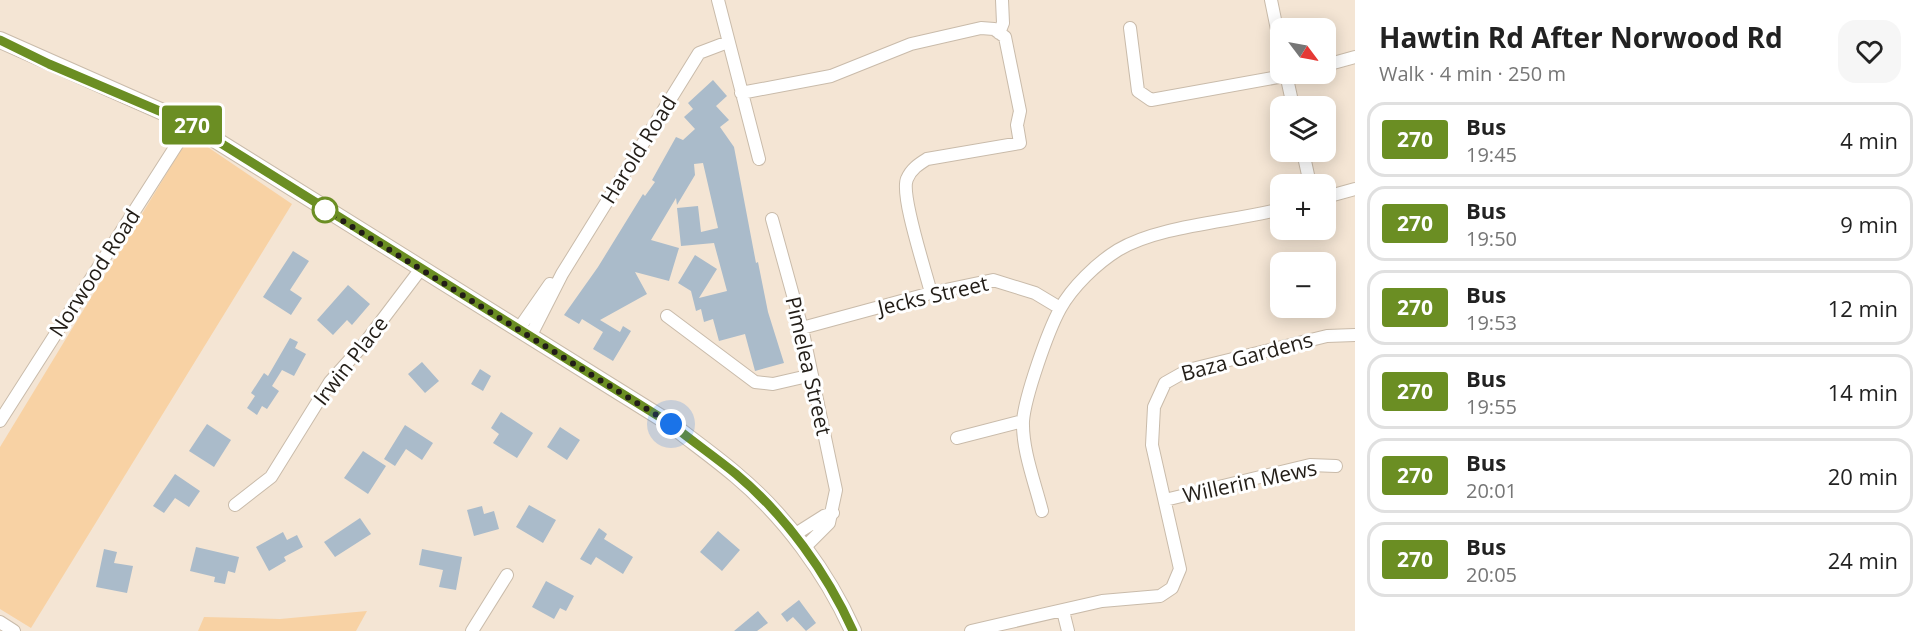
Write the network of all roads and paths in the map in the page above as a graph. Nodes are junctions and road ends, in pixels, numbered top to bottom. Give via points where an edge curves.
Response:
1 (718, 0) edge
2 (1002, 0) edge
3 (1270, 0) edge
4 (1274, 18) edge
5 (1130, 28) dead end
6 (999, 33) junction
7 (0, 40) edge
8 (728, 42) junction
9 (1355, 57) edge
10 (1336, 62) edge
11 (1270, 78) edge
12 (741, 93) junction
13 (190, 124) junction
14 (759, 159) dead end
15 (1355, 189) edge
16 (1336, 194) edge
17 (1270, 211) edge
18 (772, 219) dead end
19 (420, 270) junction
20 (931, 293) junction
21 (1060, 308) junction
22 (667, 316) dead end
23 (802, 328) junction
24 (524, 334) junction
25 (1355, 335) edge
26 (812, 375) junction
27 (0, 421) edge
28 (1023, 421) junction
29 (957, 438) dead end
30 (1336, 466) dead end
31 (1165, 500) junction
32 (234, 505) dead end
33 (1042, 511) dead end
34 (799, 542) junction
35 (507, 575) dead end
36 (1063, 611) junction
37 (0, 622) edge
38 (14, 631) edge
39 (472, 631) edge
40 (853, 631) edge
41 (971, 631) edge
42 (1068, 631) edge

1 - 8 street
2 - 6 street via 1003,24
3 - 4 street
5 - 11 street via 1138,91 1151,100
6 - 12 street via 981,28 911,44 831,76
6 - 20 street via 1005,37 1020,111 1020,143 927,159 915,166 906,180 906,198
7 - 13 main road
8 - 12 street
8 - 24 street, Harold Road via 699,53 562,274 556,276
9 - 10 street
12 - 14 street
13 - 19 main road
13 - 27 street, Norwood Road
15 - 16 street
17 - 21 street via 1155,235 1118,250 1090,272
18 - 23 street, Pimelea Street
19 - 24 main road
19 - 32 street, Irwin Place via 330,382 271,477
20 - 21 street, Jecks Street via 993,280 1035,293
20 - 23 street, Jecks Street
21 - 28 street
22 - 26 street via 755,382 773,384
23 - 26 street, Pimelea Street
24 - 34 main road via 671,424 737,476
25 - 31 street, Baza Gardens via 1327,336 1171,377 1156,399 1151,437
26 - 34 street, Pimelea Street via 836,490 833,513 824,516
28 - 29 street
28 - 33 street
30 - 31 street, Willerin Mews via 1310,465
31 - 36 street, Baza Gardens via 1180,569 1172,588 1150,598 1102,602
34 - 40 main road
35 - 39 street
36 - 41 street, Baza Gardens
36 - 42 street
37 - 38 street

